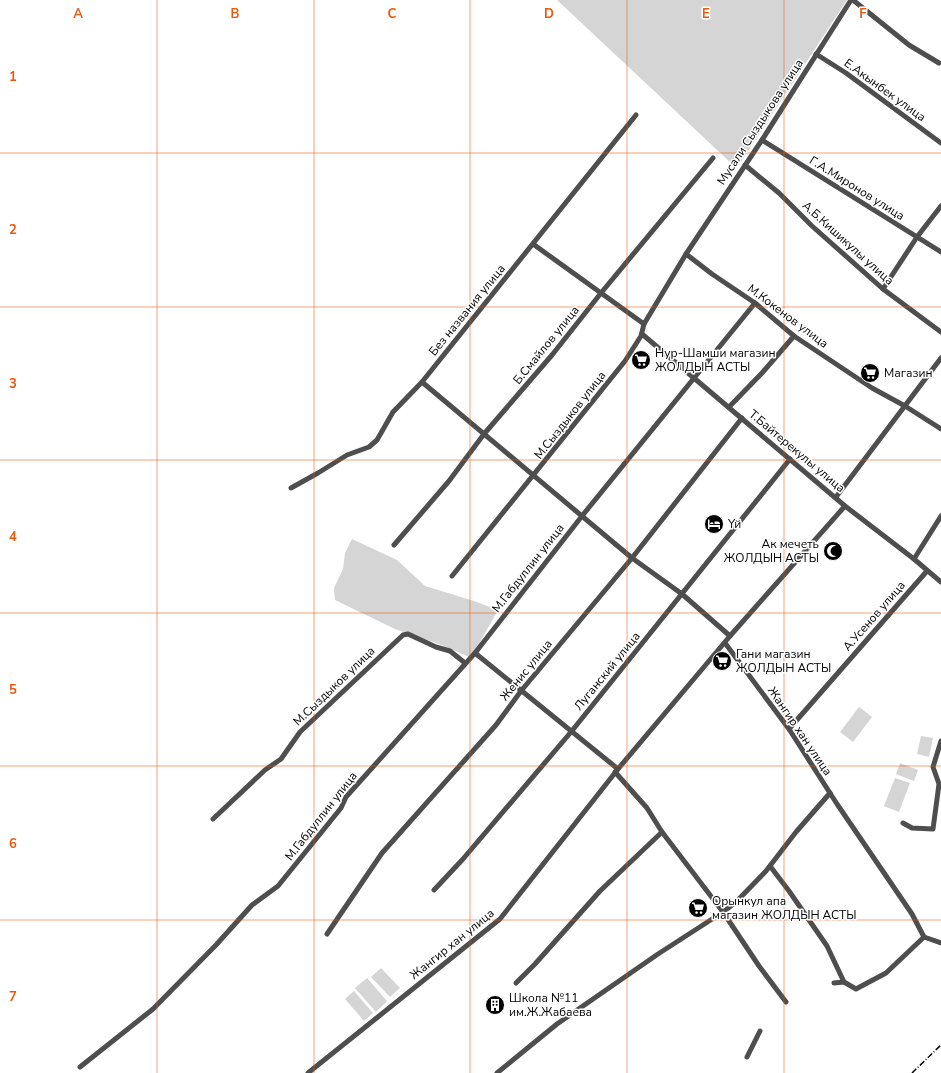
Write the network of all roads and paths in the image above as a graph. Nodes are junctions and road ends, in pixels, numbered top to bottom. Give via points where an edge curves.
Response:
1 (852, 0) edge
2 (816, 54) junction
3 (939, 63) dead end
4 (636, 115) dead end
5 (762, 140) junction
6 (941, 143) edge
7 (713, 158) dead end
8 (745, 165) junction
9 (941, 206) edge
10 (917, 237) junction
11 (533, 244) junction
12 (941, 252) edge
13 (686, 254) junction
14 (883, 289) junction
15 (601, 293) junction
16 (755, 303) junction
17 (644, 324) junction
18 (941, 332) edge
19 (642, 334) junction
20 (794, 336) junction
21 (941, 358) edge
22 (694, 378) junction
23 (422, 382) junction
24 (905, 406) junction
25 (729, 407) junction
26 (742, 418) junction
27 (941, 430) edge
28 (484, 434) junction
29 (790, 459) junction
30 (535, 475) junction
31 (291, 488) dead end
32 (836, 497) junction
33 (845, 506) junction
34 (582, 516) junction
35 (941, 516) edge
36 (394, 545) dead end
37 (632, 558) junction
38 (914, 559) junction
39 (927, 571) junction
40 (452, 576) dead end
41 (941, 582) edge
42 (682, 594) junction
43 (730, 636) junction
44 (725, 643) junction
45 (475, 653) junction
46 (466, 663) junction
47 (521, 691) junction
48 (789, 729) junction
49 (571, 732) junction
50 (941, 741) edge
51 (617, 770) junction
52 (830, 793) junction
53 (213, 819) dead end
54 (903, 823) dead end
55 (662, 832) junction
56 (770, 866) junction
57 (434, 890) dead end
58 (723, 912) junction
59 (327, 934) dead end
60 (924, 937) junction
61 (941, 943) edge
62 (844, 982) junction
63 (516, 983) dead end
64 (834, 983) dead end
65 (786, 1002) dead end
66 (760, 1031) dead end
67 (747, 1057) dead end
68 (80, 1067) dead end
69 (308, 1073) edge
70 (497, 1073) edge

1 - 2 street, Мусали Сыздыкова улица
1 - 3 street via 909,45
2 - 5 street, Мусали Сыздыкова улица
2 - 6 street, Е.Акынбек улица
4 - 11 street, Без названия улица
5 - 8 street, Мусали Сыздыкова улица
5 - 10 street, Г.А.Миронов улица
7 - 15 street, Б.Смайлов улица
8 - 13 street, Мусали Сыздыкова улица
8 - 14 street, А.Б.Кишикулы улица
9 - 10 street
10 - 12 street, Г.А.Миронов улица
10 - 14 street
11 - 15 street
11 - 23 street, Без названия улица
13 - 16 street, М.Кокенов улица
13 - 17 street, М.Сыздыков улица
14 - 18 street, А.Б.Кишикулы улица
15 - 17 street
15 - 28 street, Б.Смайлов улица
16 - 20 street, М.Кокенов улица
16 - 22 street, М.Габдуллин улица
17 - 19 street, М.Сыздыков улица
19 - 22 street, Т.Байтерекулы улица
19 - 30 street, М.Сыздыков улица via 625,361
20 - 24 street, М.Кокенов улица via 872,388
20 - 25 street
21 - 24 street
22 - 25 street, Т.Байтерекулы улица
22 - 34 street, М.Габдуллин улица
23 - 28 street
23 - 31 street, Без названия улица via 393,412 377,440 369,447 347,455
24 - 27 street, М.Кокенов улица
24 - 32 street
25 - 26 street, Т.Байтерекулы улица
26 - 29 street, Т.Байтерекулы улица
26 - 37 street, Женис улица
28 - 30 street
28 - 36 street, Б.Смайлов улица via 449,481
29 - 32 street, Т.Байтерекулы улица
29 - 42 street, Луганский улица
30 - 34 street
30 - 40 street, М.Сыздыков улица
32 - 33 street, Т.Байтерекулы улица
33 - 38 street, Т.Байтерекулы улица
33 - 43 street, Жангир хан улица
34 - 37 street
34 - 45 street, М.Габдуллин улица
35 - 38 street
37 - 42 street
37 - 47 street, Женис улица
38 - 39 street, Т.Байтерекулы улица
39 - 41 street, Т.Байтерекулы улица
39 - 48 street, А.Усенов улица
42 - 43 street
42 - 49 street, Луганский улица
43 - 44 street, Жангир хан улица
44 - 48 street, Жангир хан улица
44 - 51 street, Жангир хан улица
45 - 46 street, М.Габдуллин улица
45 - 47 street
46 - 53 street, М.Сыздыков улица via 450,652 408,634 403,635 300,732 281,759 265,770
46 - 68 street, М.Габдуллин улица via 346,797 341,808 278,886 252,905 153,1009
47 - 49 street
47 - 59 street, Женис улица via 496,725 382,853
48 - 52 street, Жангир хан улица
49 - 51 street
49 - 57 street, Луганский улица
50 - 54 street via 933,767 939,784 933,829 912,828
51 - 55 street
51 - 69 street, Жангир хан улица via 500,919
52 - 56 street, Жангир хан улица
52 - 60 street, Жангир хан улица via 912,914
55 - 58 street
55 - 63 street via 600,891
56 - 58 street, Жангир хан улица
56 - 62 street via 827,946
58 - 65 street via 758,966
58 - 70 street, Жангир хан улица via 557,1024
60 - 61 street
60 - 62 street via 886,973 856,989
62 - 64 street
66 - 67 street

